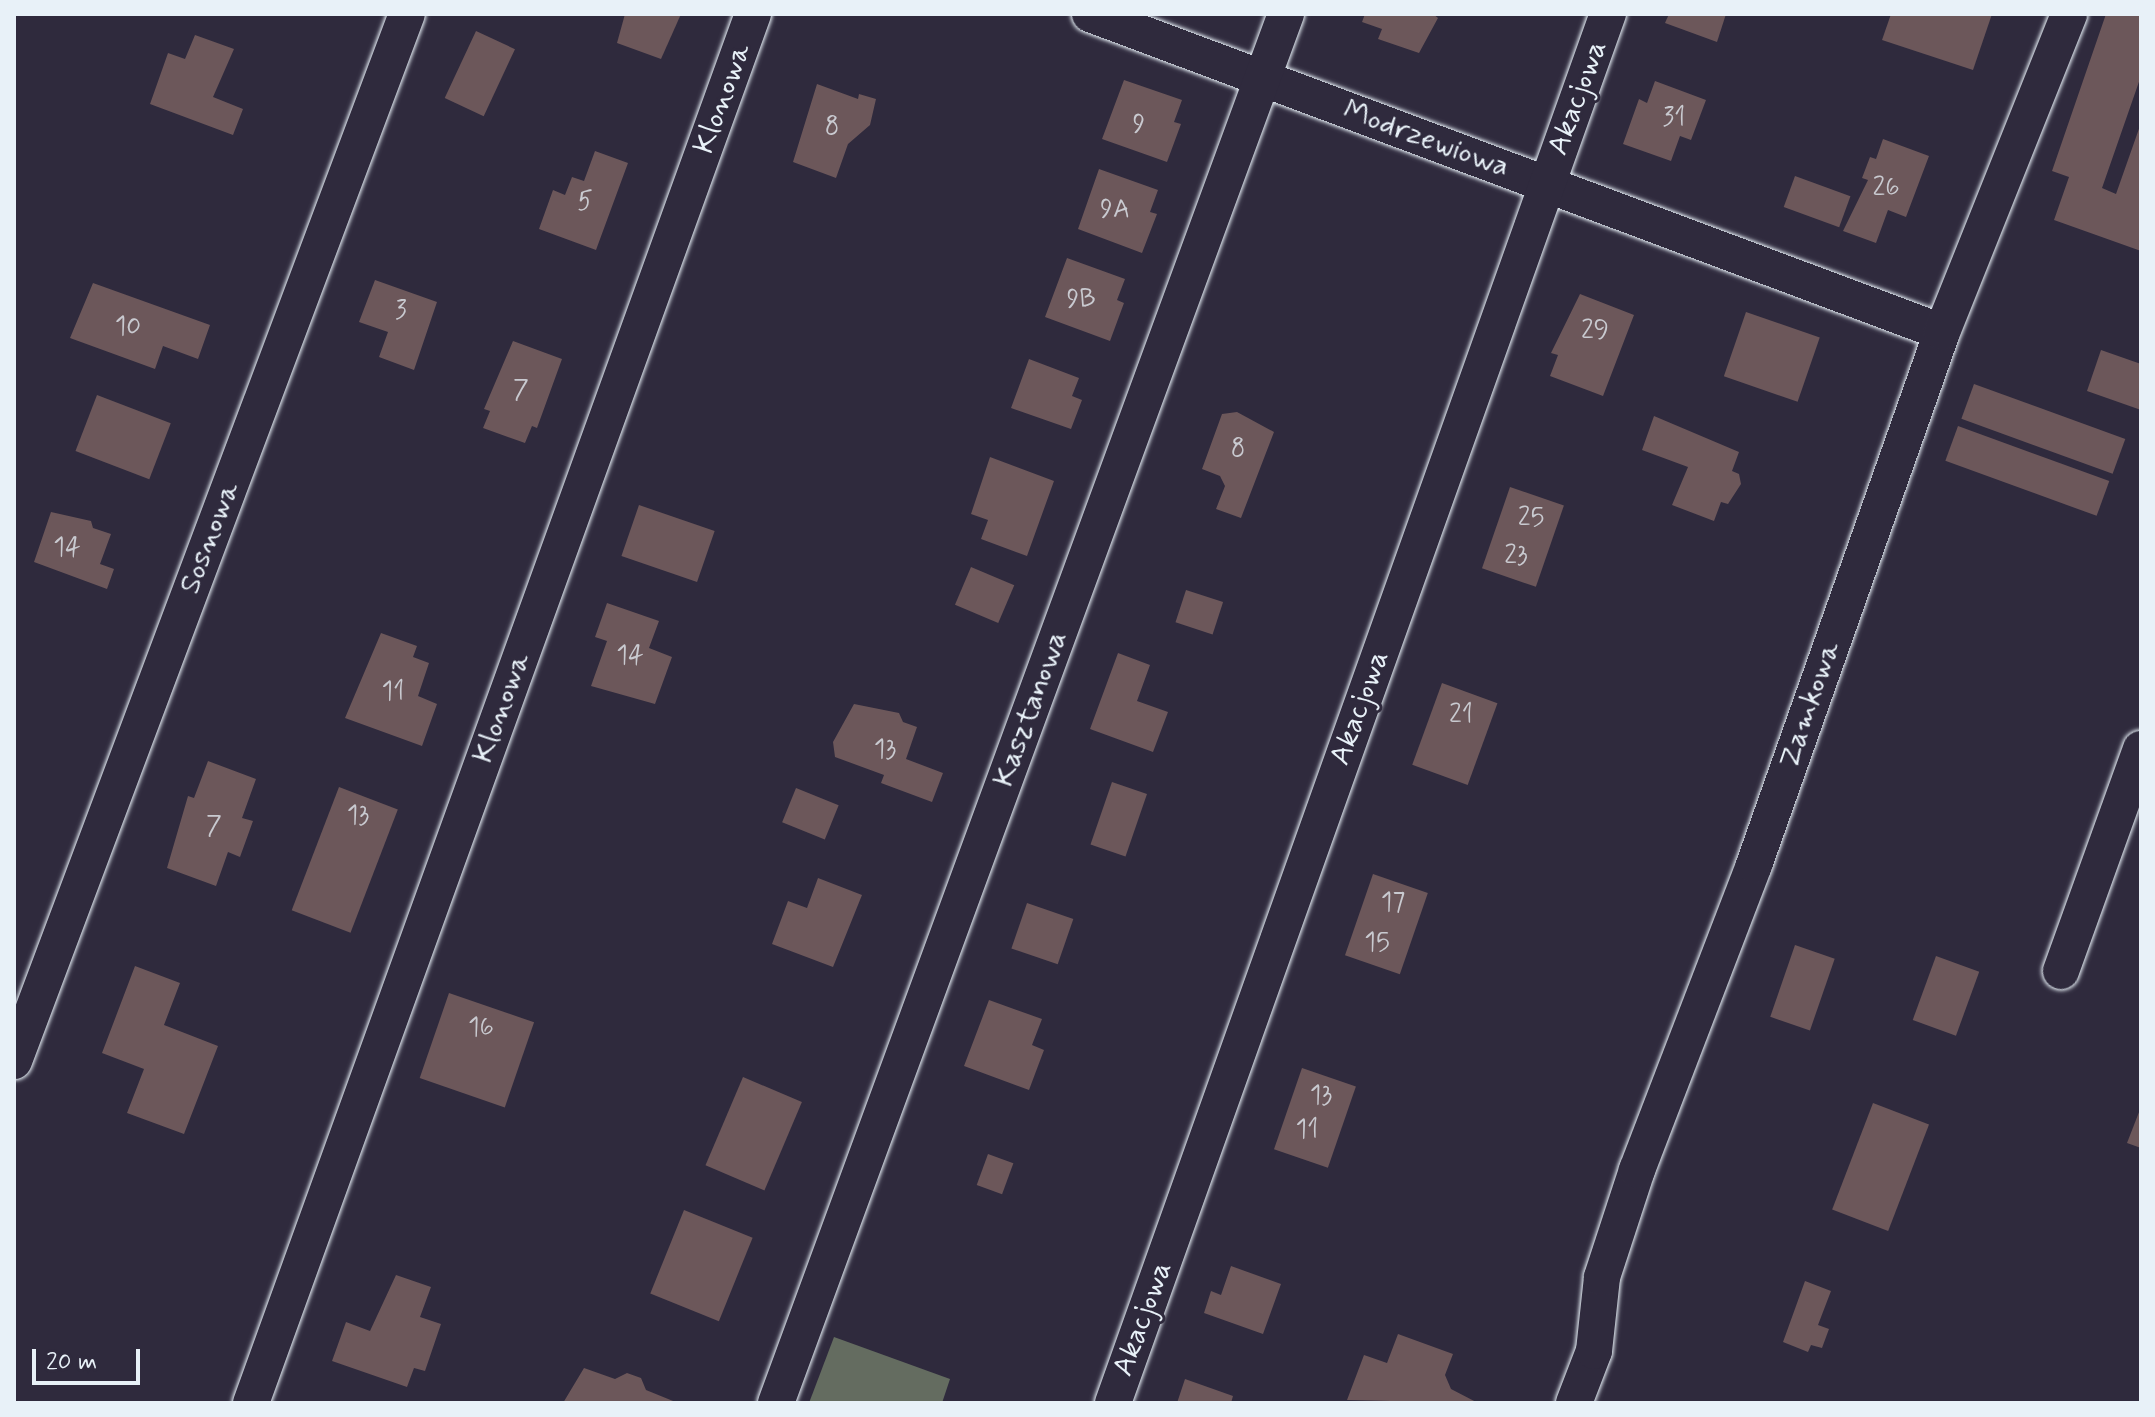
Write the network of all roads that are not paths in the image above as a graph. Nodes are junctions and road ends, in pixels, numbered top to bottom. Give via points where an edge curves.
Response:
1 (407, 14) edge
2 (753, 14) edge
3 (1090, 14) edge
4 (1286, 14) edge
5 (1608, 14) edge
6 (2069, 14) edge
7 (1262, 79) junction
8 (1547, 184) junction
9 (1942, 332) junction
10 (2141, 749) edge
11 (2061, 971) dead end
12 (14, 1061) edge
13 (251, 1403) edge
14 (776, 1403) edge
15 (1113, 1403) edge
16 (1574, 1403) edge

1 - 12 street, Sosnowa
2 - 13 street, Klonowa
3 - 7 street, Modrzewiowa
4 - 7 street, Kasztanowa
5 - 8 street, Akacjowa
6 - 9 street, Zamkowa
7 - 8 street, Modrzewiowa
7 - 14 street, Kasztanowa
8 - 9 street, Modrzewiowa
8 - 15 street, Akacjowa
9 - 16 street, Zamkowa via 1754,865 1637,1170 1602,1277 1594,1351
10 - 11 street

